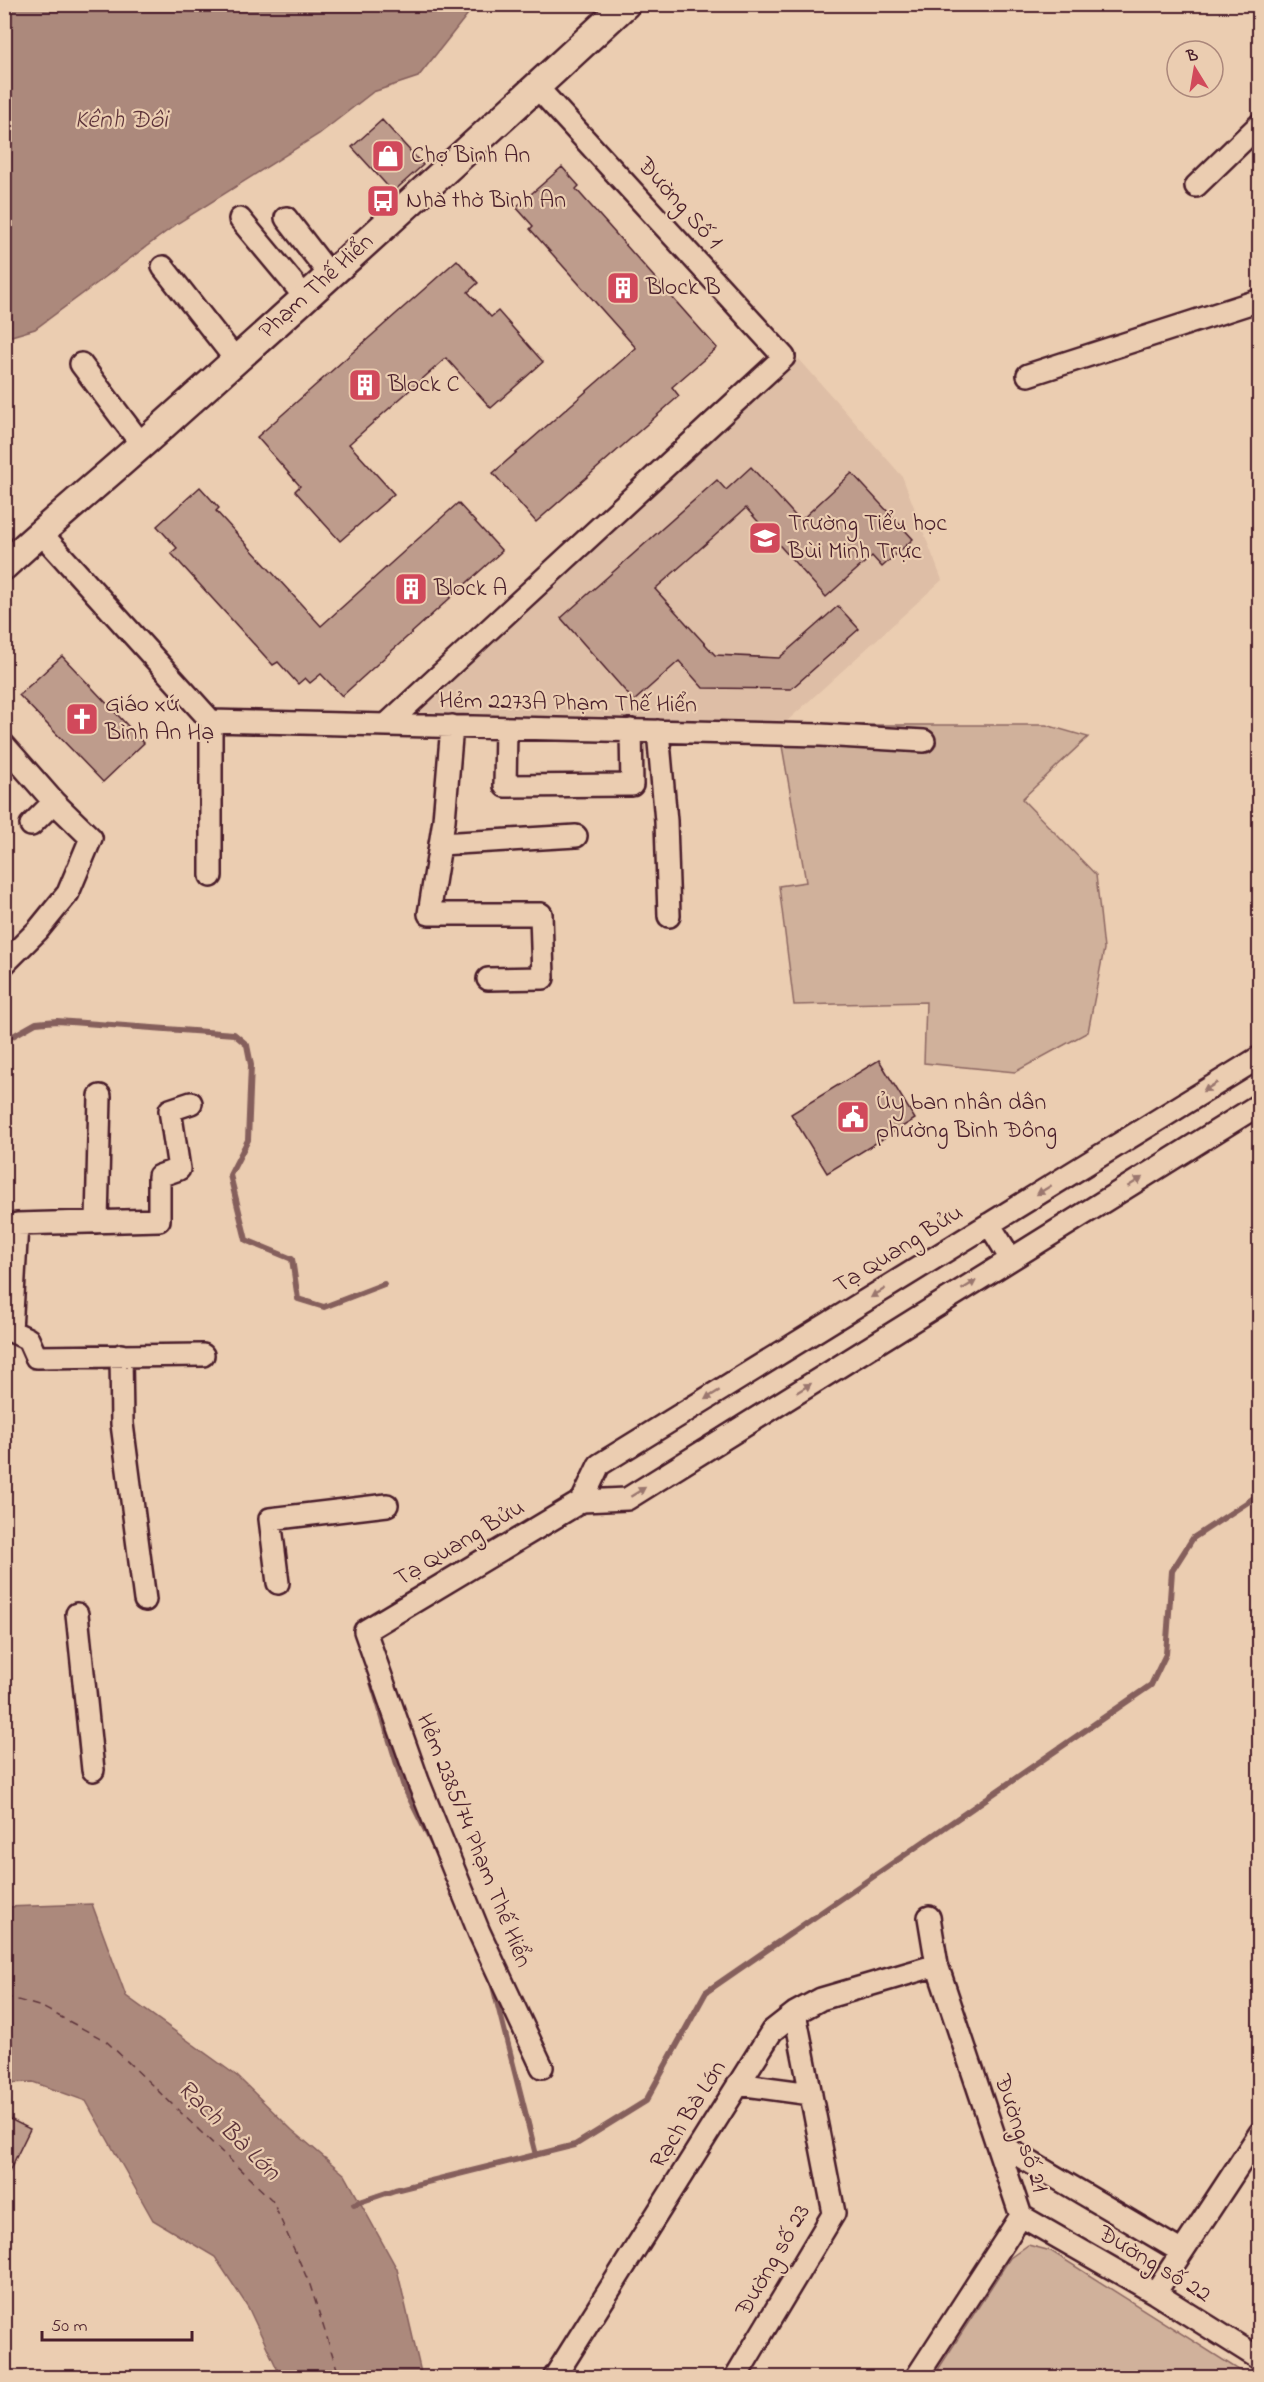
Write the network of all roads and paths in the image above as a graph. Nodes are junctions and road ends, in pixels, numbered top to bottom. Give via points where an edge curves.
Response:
1 (615, 8) edge
2 (536, 86) junction
3 (1260, 124) edge
4 (1196, 186) dead end
5 (286, 218) dead end
6 (240, 219) dead end
7 (163, 267) dead end
8 (330, 275) junction
9 (305, 297) junction
10 (1260, 300) edge
11 (236, 360) junction
12 (81, 364) dead end
13 (1028, 375) dead end
14 (142, 446) junction
15 (41, 533) junction
16 (4, 567) edge
17 (211, 721) junction
18 (386, 725) junction
19 (452, 726) junction
20 (506, 728) junction
21 (631, 730) junction
22 (658, 731) junction
23 (924, 741) dead end
24 (4, 745) edge
25 (54, 802) junction
26 (31, 825) dead end
27 (576, 836) dead end
28 (440, 844) junction
29 (211, 876) dead end
30 (669, 916) dead end
31 (4, 964) edge
32 (488, 979) dead end
33 (1260, 1057) edge
34 (100, 1096) dead end
35 (191, 1103) dead end
36 (1260, 1104) edge
37 (11, 1219) edge
38 (98, 1222) junction
39 (989, 1224) junction
40 (1011, 1259) junction
41 (8, 1332) edge
42 (121, 1355) junction
43 (203, 1355) dead end
44 (582, 1500) junction
45 (387, 1505) dead end
46 (278, 1583) dead end
47 (145, 1600) dead end
48 (77, 1614) dead end
49 (365, 1631) joint
50 (93, 1770) dead end
51 (929, 1917) dead end
52 (937, 1965) junction
53 (795, 2013) junction
54 (542, 2067) dead end
55 (738, 2084) junction
56 (811, 2094) junction
57 (1260, 2133) edge
58 (996, 2142) junction
59 (1021, 2216) junction
60 (1182, 2252) junction
61 (1155, 2293) junction
62 (1260, 2359) edge
63 (554, 2378) edge
64 (735, 2378) edge
65 (916, 2378) edge

1 - 2 main road, Phạm Thế Hiển
2 - 8 main road, Phạm Thế Hiển
2 - 18 street, Đường Số 1 via 784,357
3 - 4 street
5 - 8 street
6 - 9 street
7 - 11 street
8 - 9 main road, Phạm Thế Hiển
9 - 11 main road, Phạm Thế Hiển
10 - 13 street
11 - 14 main road, Phạm Thế Hiển
12 - 14 street
14 - 15 main road, Phạm Thế Hiển
15 - 16 main road, Phạm Thế Hiển
15 - 17 street
17 - 18 street, Hẻm 2273A Phạm Thế Hiển
17 - 29 street
18 - 19 street, Hẻm 2273A Phạm Thế Hiển
19 - 20 street, Hẻm 2273A Phạm Thế Hiển
19 - 28 street
20 - 21 street, Hẻm 2273A Phạm Thế Hiển
20 - 21 street via 505,786 632,785
21 - 22 street, Hẻm 2273A Phạm Thế Hiển
22 - 23 street, Hẻm 2273A Phạm Thế Hiển
22 - 30 street
24 - 25 street
25 - 26 street
25 - 31 street via 91,838 68,893
27 - 28 street
28 - 32 street via 429,914 541,914 543,978
33 -> 39 street, Tạ Quang Bửu
34 - 38 street
35 - 38 street via 170,1110 180,1169 159,1176 159,1220
40 -> 36 street, Tạ Quang Bửu
37 - 38 street
37 - 41 street
39 - 40 street
39 -> 44 street, Tạ Quang Bửu via 600,1465
44 -> 40 street, Tạ Quang Bửu via 627,1499
41 - 42 street via 28,1339 36,1357
42 - 43 street
42 - 47 street via 122,1424
44 - 49 street, Tạ Quang Bửu
45 - 46 street via 270,1519
48 - 50 street
49 - 54 street, Hẻm 2385/74 Phạm Thế Hiển via 422,1792 479,1932
51 - 52 street, Đường số 21
52 - 53 street, Rạch Bà Lớn via 821,1999
52 - 58 street, Đường số 21
53 - 55 street, Rạch Bà Lớn via 772,2031
53 - 56 street, Đường số 23
55 - 56 street
55 - 63 street, Rạch Bà Lớn
56 - 64 street, Đường số 23 via 834,2213
57 - 60 street
58 - 59 street, Đường số 21
58 - 60 street, Đường số 22
59 - 61 street, Đường số 22
59 - 65 street, Đường số 21
60 - 61 street
61 - 62 street, Đường số 22

